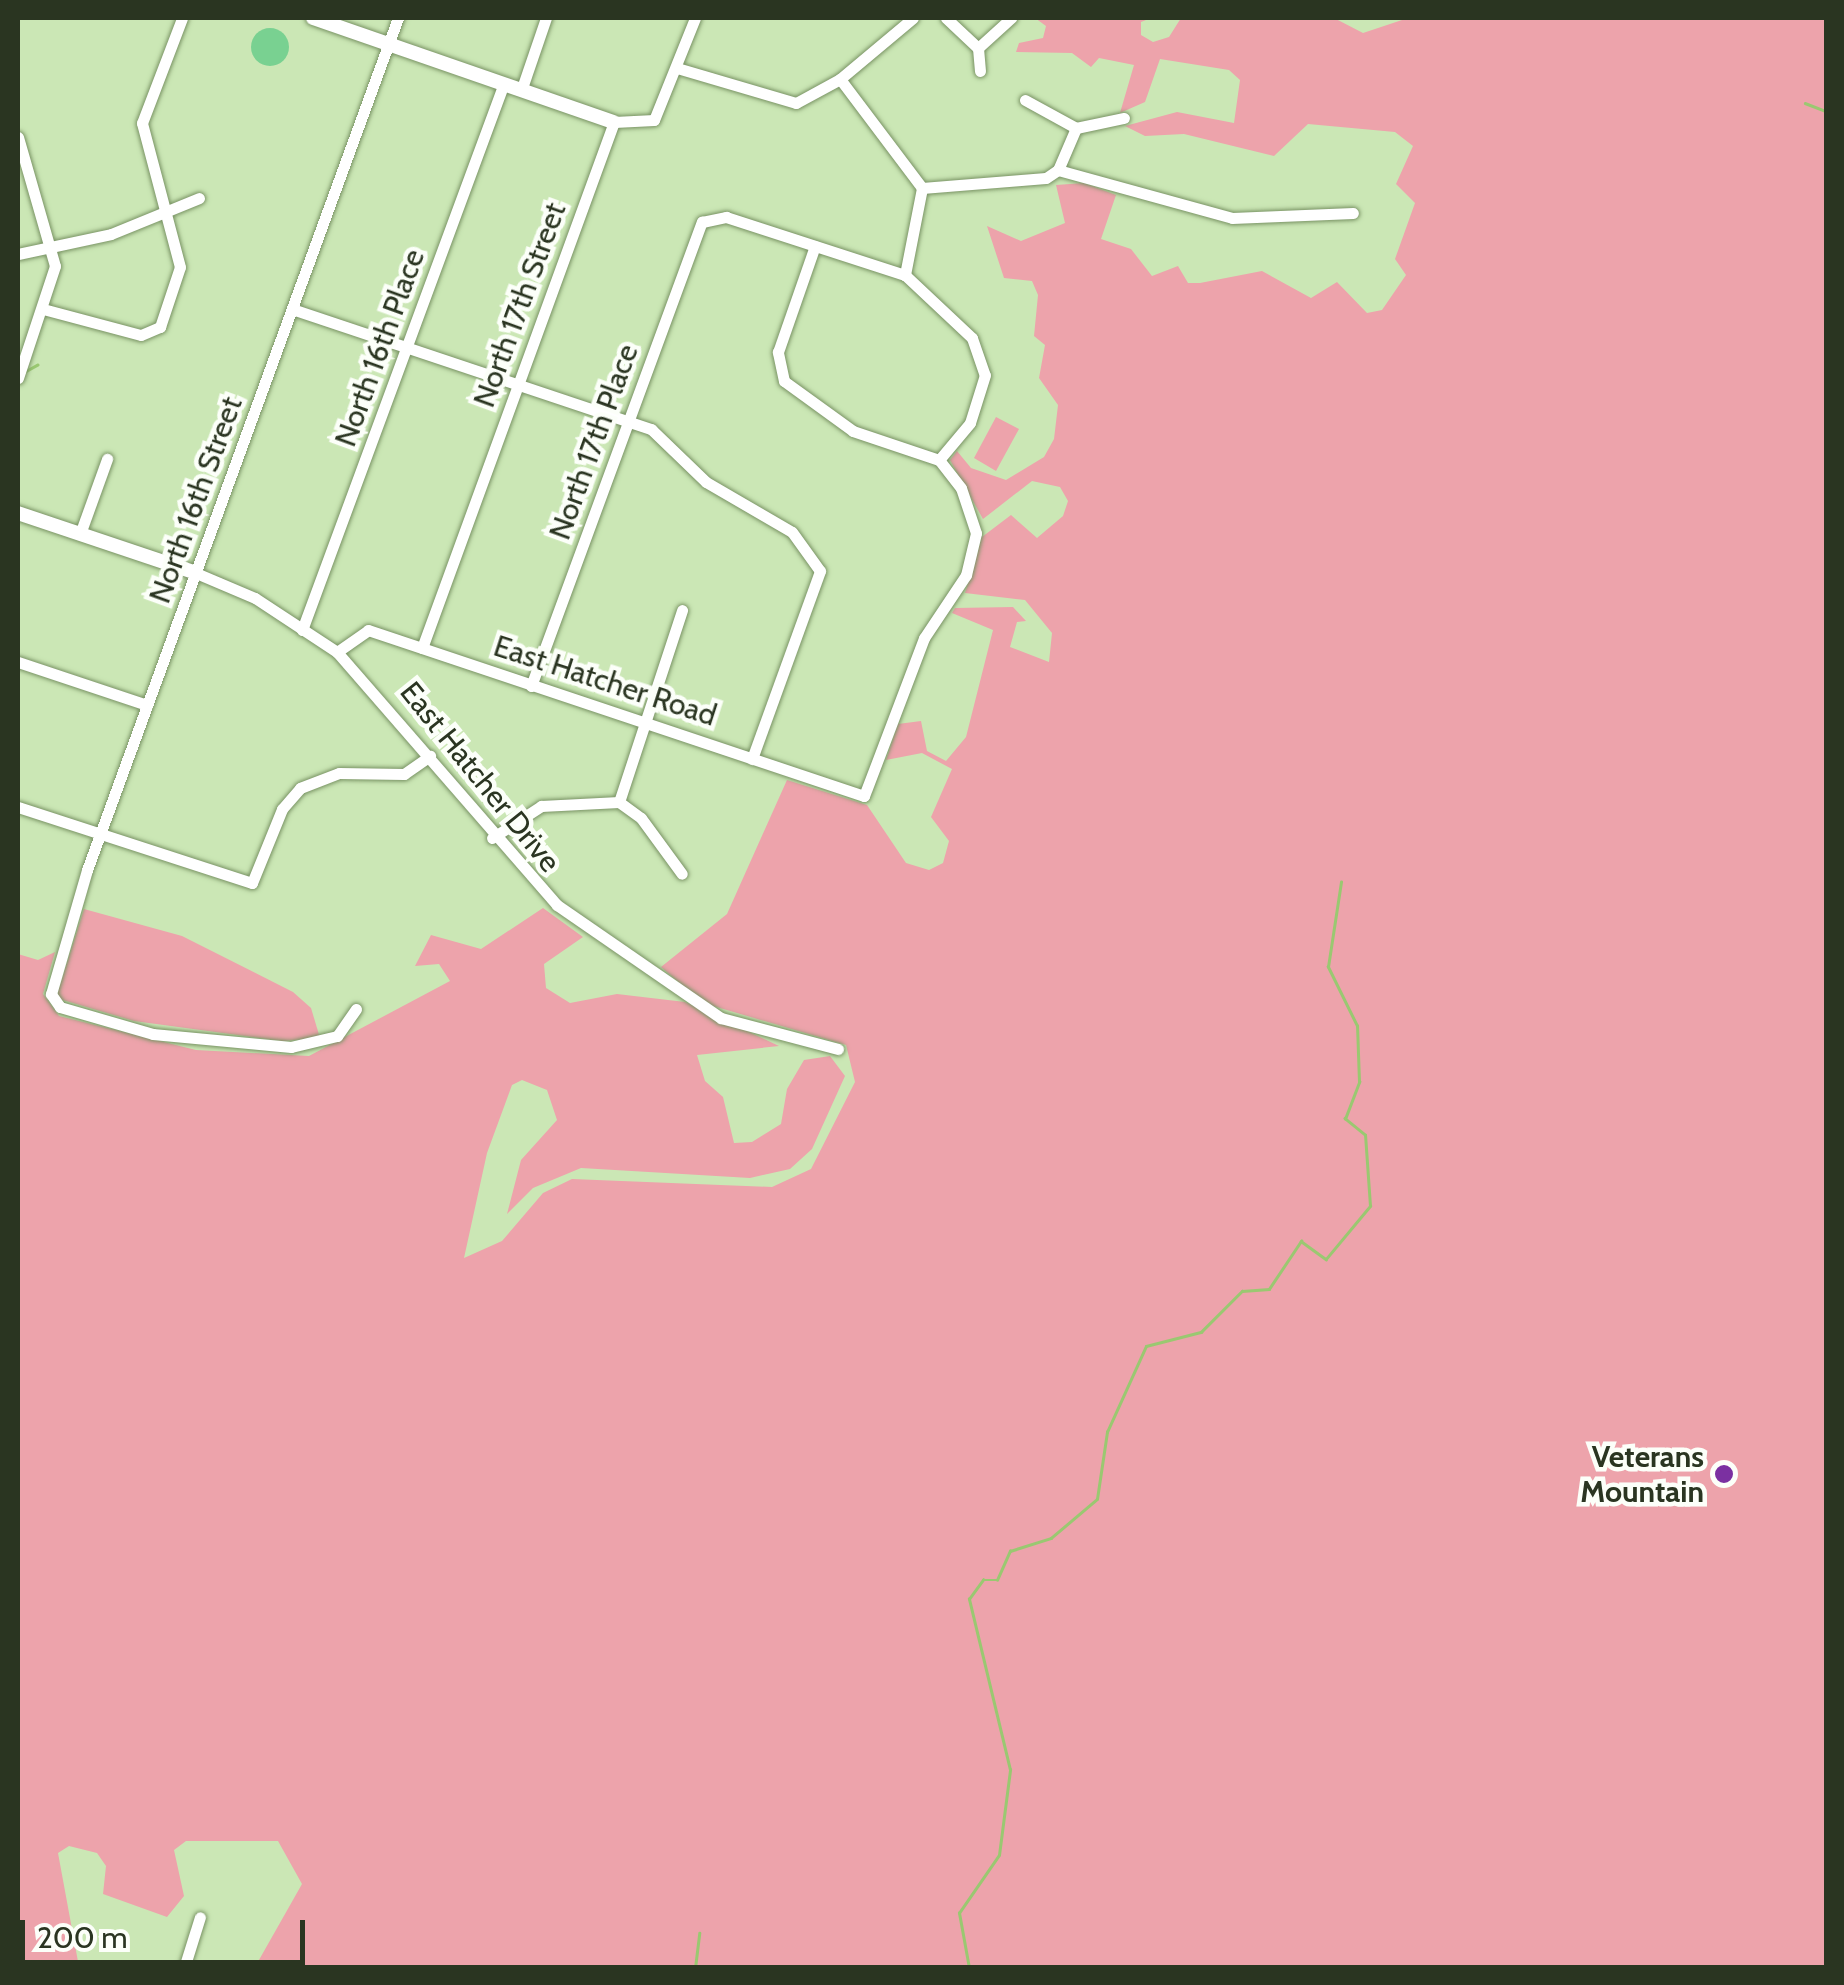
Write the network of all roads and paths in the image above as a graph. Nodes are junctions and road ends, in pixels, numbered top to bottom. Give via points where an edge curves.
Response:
1 (182, 18) edge
2 (313, 18) edge
3 (398, 18) edge
4 (546, 18) edge
5 (694, 18) edge
6 (913, 18) edge
7 (946, 18) edge
8 (1011, 18) edge
9 (390, 45) junction
10 (978, 48) junction
11 (677, 68) junction
12 (980, 71) dead end
13 (840, 79) junction
14 (504, 83) junction
15 (522, 88) junction
16 (1025, 100) dead end
17 (1124, 118) dead end
18 (614, 122) junction
19 (1076, 128) junction
20 (18, 138) edge
21 (1058, 170) junction
22 (922, 188) junction
23 (198, 198) dead end
24 (1352, 213) dead end
25 (166, 215) junction
26 (816, 246) junction
27 (51, 250) junction
28 (18, 254) edge
29 (905, 275) junction
30 (43, 309) junction
31 (292, 309) junction
32 (407, 347) junction
33 (18, 378) edge
34 (518, 383) junction
35 (628, 420) junction
36 (108, 459) dead end
37 (938, 460) junction
38 (18, 513) edge
39 (80, 534) junction
40 (196, 573) junction
41 (682, 610) dead end
42 (302, 630) junction
43 (422, 648) junction
44 (337, 652) junction
45 (18, 662) edge
46 (530, 686) junction
47 (146, 705) junction
48 (643, 724) junction
49 (430, 756) junction
50 (752, 759) junction
51 (619, 802) junction
52 (18, 807) edge
53 (100, 834) junction
54 (492, 838) junction
55 (682, 874) dead end
56 (356, 1009) dead end
57 (838, 1049) dead end
58 (200, 1917) dead end
59 (184, 1968) edge

1 - 25 street via 142,123
2 - 9 street
3 - 9 street, North 16th Street
4 - 15 street
5 - 11 street
6 - 13 street
7 - 10 street
8 - 10 street
9 - 14 street
9 - 31 street, North 16th Street
10 - 12 street
11 - 13 street via 784,102
11 - 18 street via 654,120
13 - 22 street
14 - 15 street
14 - 32 street, North 16th Place
15 - 18 street
16 - 19 street
17 - 19 street
18 - 34 street, North 17th Street
19 - 21 street
20 - 27 street
21 - 22 street via 1046,178
21 - 24 street via 1232,218
22 - 29 street
23 - 25 street
25 - 27 street
25 - 30 street via 180,267 154,336
26 - 29 street
26 - 35 street, North 17th Place via 707,217
26 - 37 street via 778,352 784,381 853,430
27 - 28 street
27 - 30 street via 54,276
29 - 37 street via 972,338 985,374 970,423
30 - 33 street
31 - 32 street
31 - 40 street, North 16th Street
32 - 34 street
32 - 42 street, North 16th Place
34 - 35 street
34 - 43 street, North 17th Street
35 - 46 street, North 17th Place
35 - 50 street via 663,436 722,493 789,530 820,567
36 - 39 street
37 - 50 street, East Hatcher Road via 969,505 974,548 924,638 864,796
38 - 39 street
39 - 40 street
40 - 42 street, East Hatcher Drive
40 - 47 street, North 16th Street
41 - 48 street
42 - 44 street, East Hatcher Drive
43 - 44 street, East Hatcher Road via 358,630
43 - 46 street, East Hatcher Road
44 - 49 street, East Hatcher Drive
45 - 47 street
46 - 48 street, East Hatcher Road
47 - 53 street, North 16th Street
48 - 50 street, East Hatcher Road
48 - 51 street
49 - 53 street via 404,774 339,774 300,788 282,810 252,883
49 - 54 street, East Hatcher Drive
51 - 54 street via 541,806
51 - 55 street via 641,818
52 - 53 street
53 - 56 street, North 16th Street via 54,1003 152,1034 291,1047 337,1036
54 - 57 street, East Hatcher Drive via 556,905 721,1018
58 - 59 street

